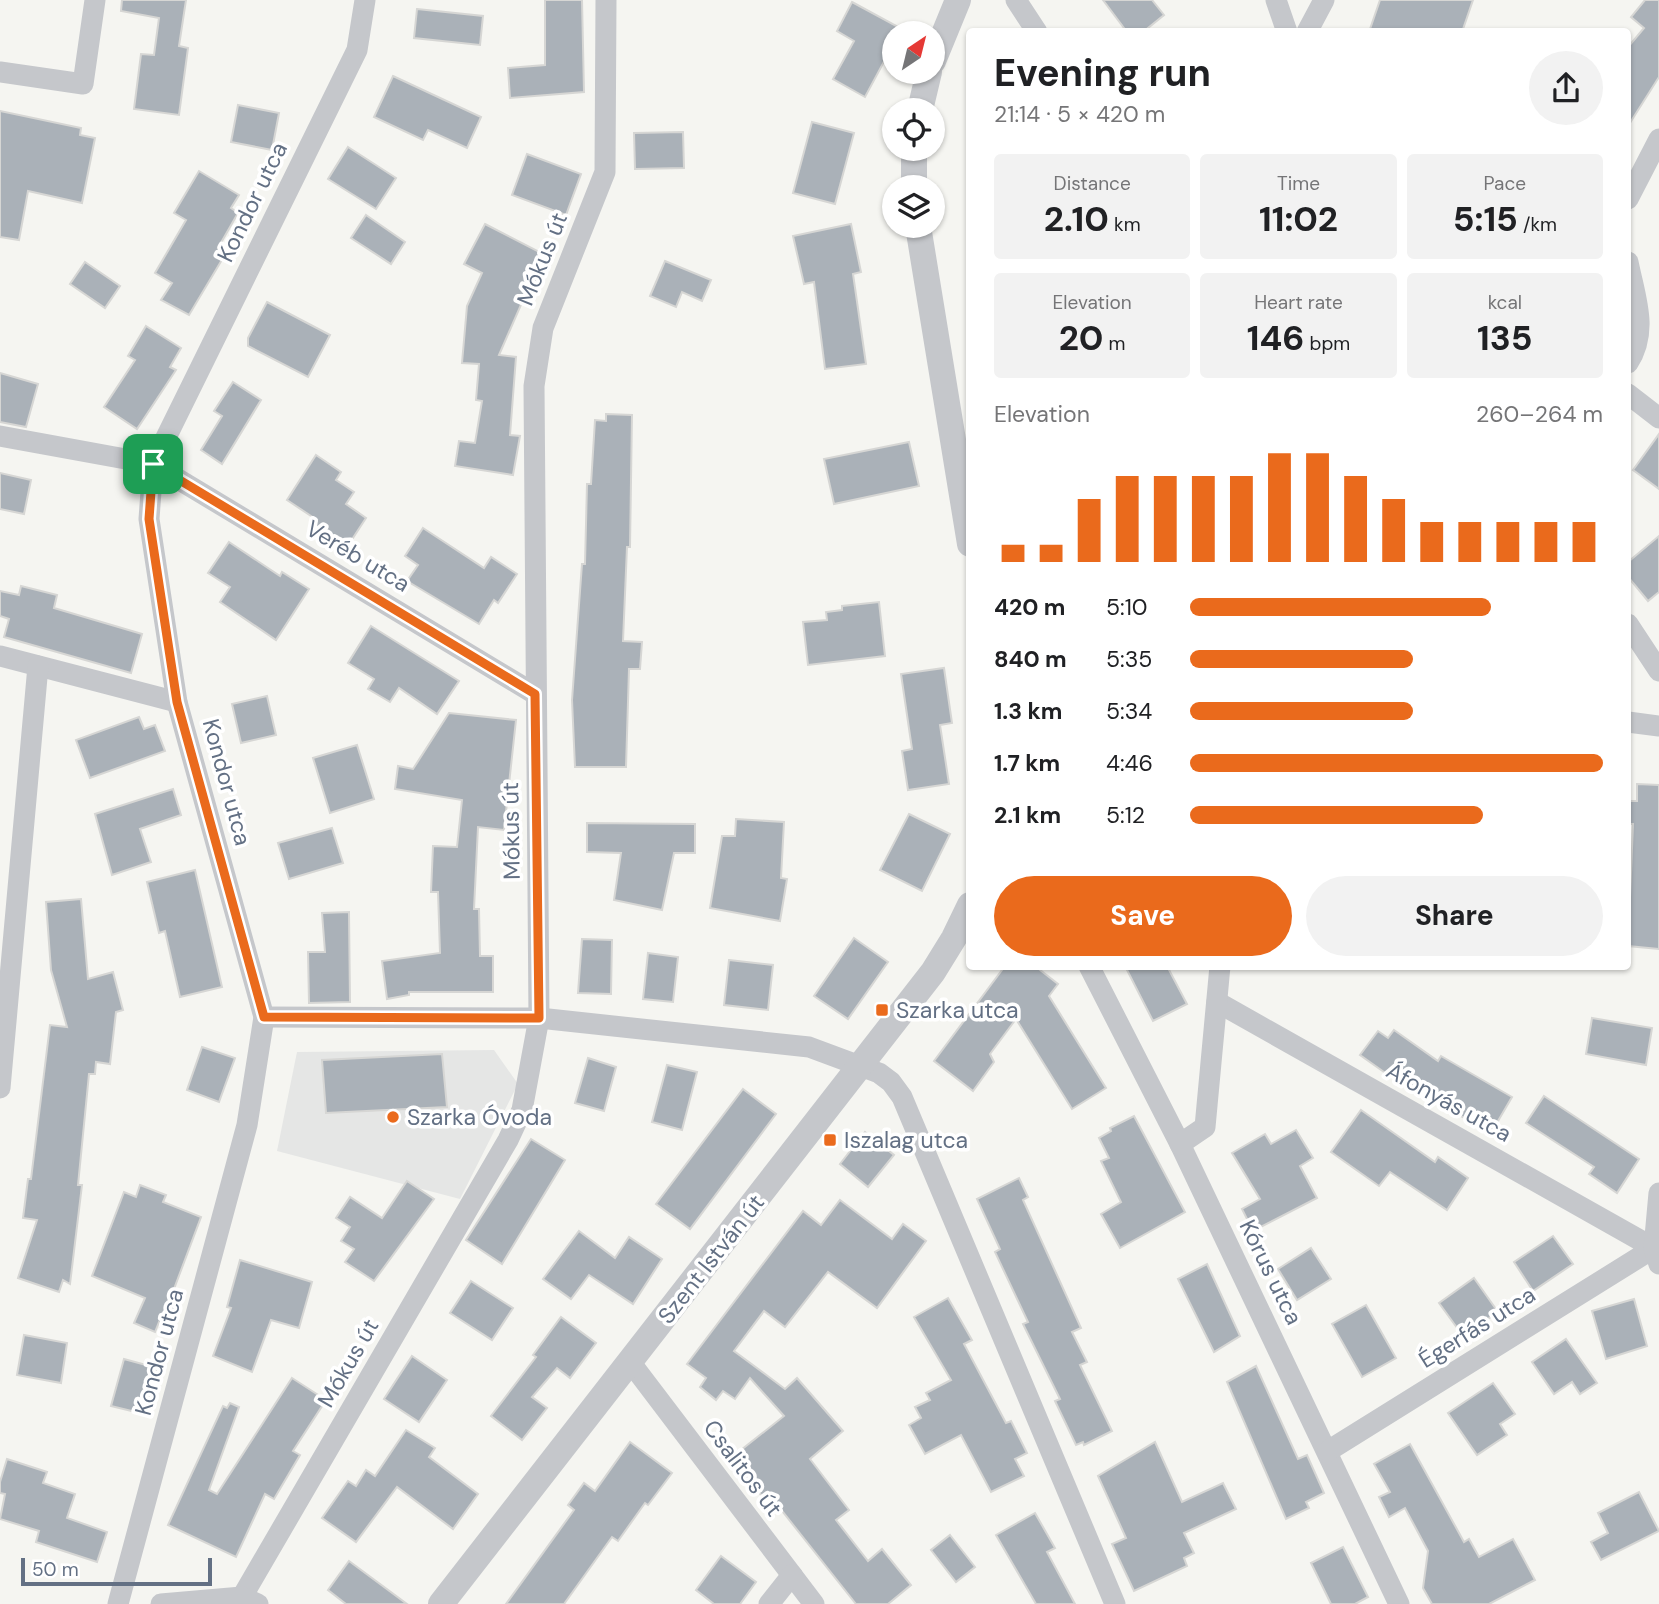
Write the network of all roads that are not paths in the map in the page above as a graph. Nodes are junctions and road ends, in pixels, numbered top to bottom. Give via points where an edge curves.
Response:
1 (95, 0) edge
2 (365, 0) edge
3 (606, 0) edge
4 (958, 0) edge
5 (1016, 0) edge
6 (1276, 0) edge
7 (1324, 0) edge
8 (1034, 28) edge
9 (1286, 28) edge
10 (1309, 28) edge
11 (945, 32) edge
12 (0, 72) edge
13 (1659, 139) edge
14 (1631, 193) edge
15 (920, 238) edge
16 (1631, 277) edge
17 (1631, 358) edge
18 (1631, 396) edge
19 (1659, 418) edge
20 (0, 436) edge
21 (153, 464) junction
22 (966, 520) edge
23 (1631, 629) edge
24 (0, 656) edge
25 (38, 666) junction
26 (1659, 671) edge
27 (535, 694) junction
28 (177, 702) junction
29 (1631, 722) edge
30 (1659, 726) edge
31 (966, 913) edge
32 (1091, 970) edge
33 (1220, 970) edge
34 (1217, 1002) junction
35 (264, 1017) junction
36 (539, 1018) junction
37 (862, 1065) junction
38 (0, 1088) edge
39 (1180, 1144) junction
40 (1659, 1193) edge
41 (1657, 1256) edge
42 (631, 1363) junction
43 (1328, 1451) junction
44 (792, 1575) junction
45 (250, 1600) edge
46 (118, 1604) edge
47 (161, 1604) edge
48 (441, 1604) edge
49 (769, 1604) edge
50 (814, 1604) edge
51 (1115, 1604) edge
52 (1399, 1604) edge

1 - 12 street via 83,84
2 - 21 street, Kondor utca via 357,50
3 - 27 street, Mókus út via 606,172 543,328 534,386
4 - 11 street
5 - 8 street
6 - 9 street
7 - 10 street
13 - 14 street
15 - 22 street
16 - 17 street via 1639,318 1639,346
18 - 19 street
20 - 21 street
21 - 27 street, Veréb utca
21 - 28 street, Kondor utca via 149,519
23 - 26 street
24 - 25 street
25 - 28 street
25 - 38 street
27 - 36 street, Mókus út
28 - 35 street, Kondor utca
29 - 30 street
31 - 37 street, Szent István út via 933,972
32 - 39 street, Kórus utca
33 - 34 street
34 - 39 street via 1205,1127
34 - 41 street, Áfonyás utca
35 - 36 street
35 - 46 street, Kondor utca via 247,1125
36 - 37 street via 809,1048
36 - 45 street, Mókus út via 522,1110 508,1140
37 - 42 street, Szent István út
37 - 51 street via 891,1082 902,1097
39 - 43 street, Kórus utca
40 - 41 street
41 - 43 street, Égerfás utca
42 - 44 street, Csalitos út
42 - 48 street, Szent István út
43 - 52 street, Kórus utca
44 - 49 street
44 - 50 street, Csalitos út
45 - 47 street

